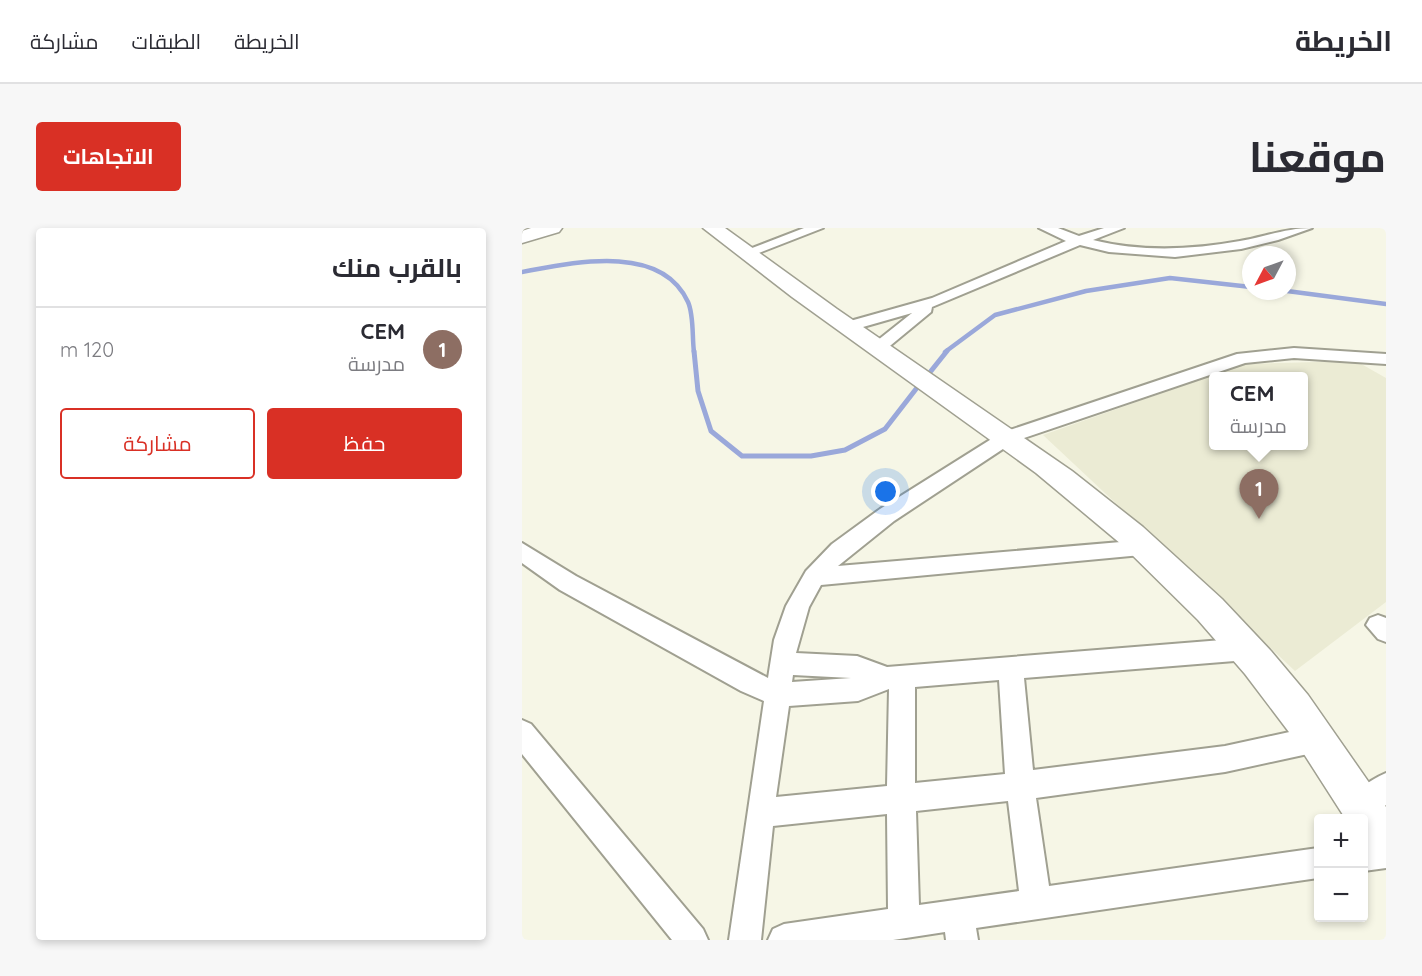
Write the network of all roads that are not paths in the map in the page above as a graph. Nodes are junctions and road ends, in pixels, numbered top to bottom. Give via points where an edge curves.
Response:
1 (552, 228) edge
2 (713, 228) edge
3 (816, 228) edge
4 (1046, 228) edge
5 (1117, 228) edge
6 (1305, 228) edge
7 (522, 237) edge
8 (1075, 242) junction
9 (746, 254) junction
10 (937, 302) junction
11 (849, 327) junction
12 (879, 347) junction
13 (1386, 359) edge
14 (1008, 437) junction
15 (1144, 548) junction
16 (522, 552) edge
17 (814, 577) junction
18 (1247, 650) junction
19 (784, 664) junction
20 (1011, 667) junction
21 (894, 677) junction
22 (779, 695) junction
23 (522, 733) edge
24 (1317, 739) junction
25 (1020, 786) junction
26 (1386, 787) edge
27 (901, 797) junction
28 (1362, 807) junction
29 (760, 813) junction
30 (1386, 846) edge
31 (1386, 853) edge
32 (1368, 855) edge
33 (1314, 864) edge
34 (1036, 905) junction
35 (904, 921) junction
36 (960, 928) edge
37 (692, 940) edge
38 (745, 940) edge
39 (784, 940) edge

1 - 7 main road
2 - 9 main road
3 - 9 street
4 - 8 street
5 - 8 street
6 - 8 street via 1188,254
8 - 10 street
9 - 11 main road
10 - 11 street
10 - 12 street
11 - 12 main road
12 - 14 main road
13 - 14 street via 1294,353 1243,358
14 - 15 main road
14 - 17 street via 886,515 840,550
15 - 17 street
15 - 18 main road
16 - 22 street via 568,583
17 - 19 street via 786,640
18 - 20 street
18 - 24 main road
19 - 21 street via 857,667
19 - 22 street
20 - 21 street
20 - 25 street
21 - 22 street via 858,689
21 - 27 street
22 - 29 street
23 - 37 street
24 - 25 street via 1225,759
24 - 28 main road
25 - 27 street
25 - 34 street
26 - 28 street
27 - 29 street
27 - 35 street
28 - 30 main road
29 - 38 street
31 - 32 street
33 - 34 street
34 - 36 street
35 - 36 street
35 - 39 street

